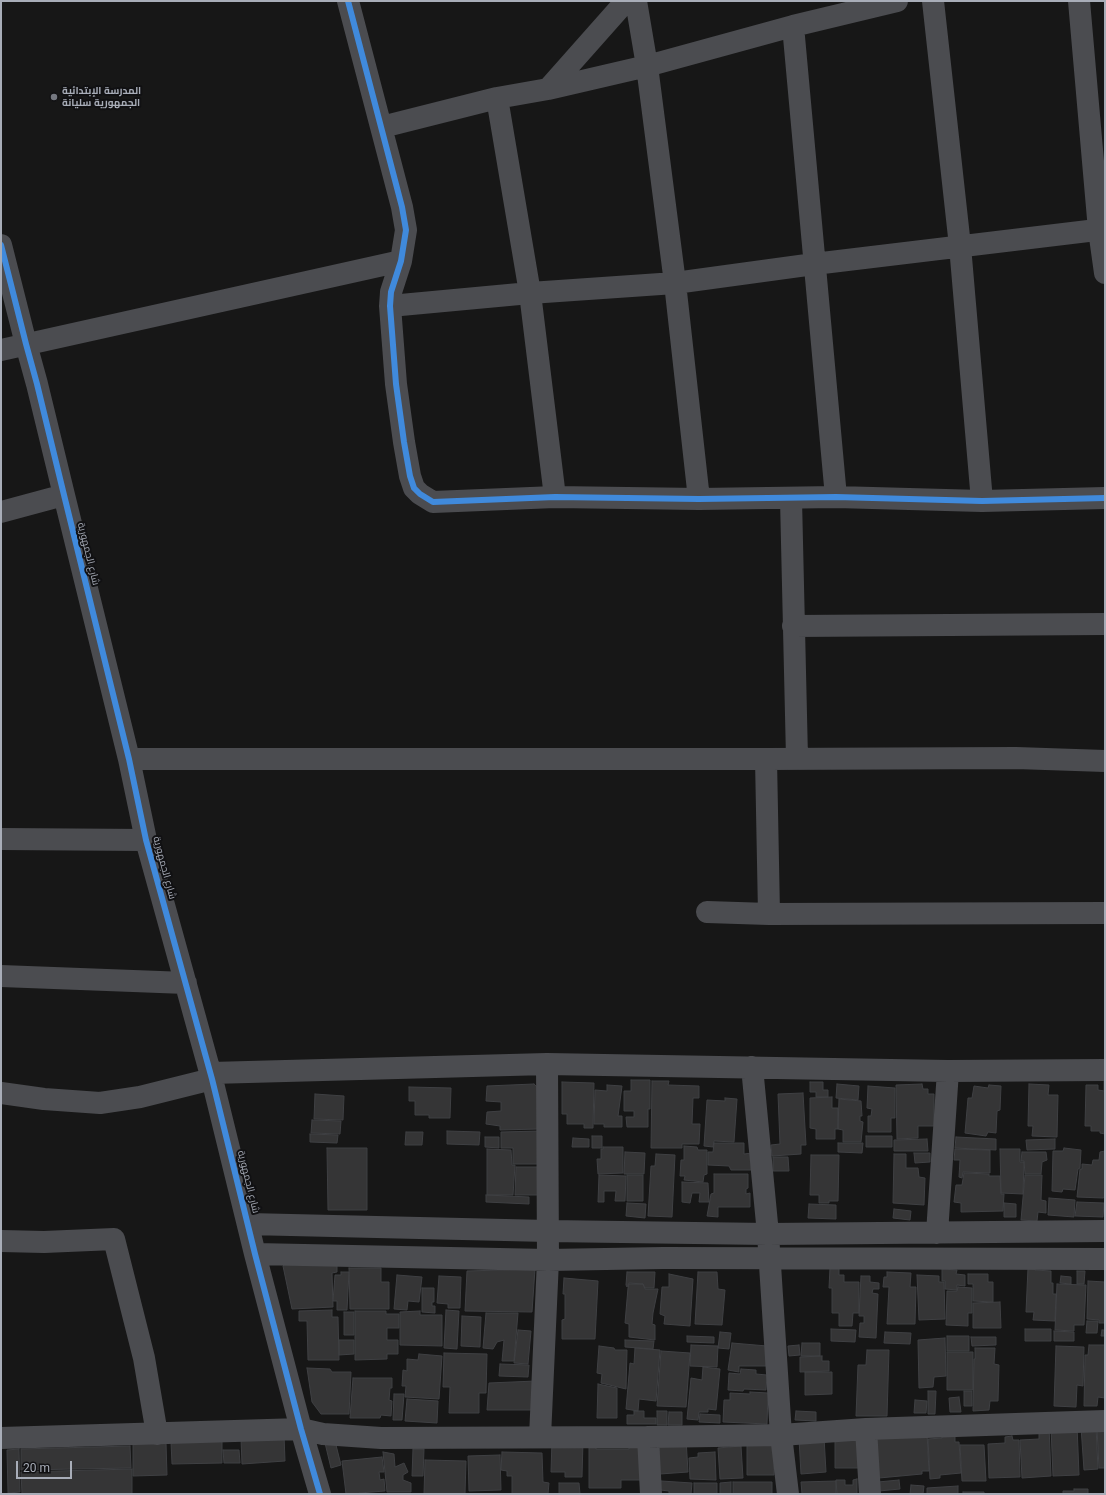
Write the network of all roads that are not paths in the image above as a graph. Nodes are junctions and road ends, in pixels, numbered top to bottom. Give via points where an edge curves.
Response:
1 (348, 1) edge
2 (626, 1) edge
3 (636, 1) edge
4 (897, 1) edge
5 (933, 1) edge
6 (1079, 1) edge
7 (793, 26) junction
8 (647, 66) junction
9 (548, 89) junction
10 (497, 98) junction
11 (382, 127) junction
12 (1102, 230) edge
13 (1, 245) edge
14 (960, 246) junction
15 (401, 260) junction
16 (814, 264) junction
17 (1105, 273) edge
18 (676, 283) junction
19 (530, 293) junction
20 (390, 306) junction
21 (26, 344) junction
22 (1, 350) edge
23 (64, 495) junction
24 (555, 496) junction
25 (836, 497) junction
26 (1105, 498) edge
27 (699, 499) junction
28 (791, 499) junction
29 (982, 501) junction
30 (1, 512) edge
31 (1105, 624) edge
32 (793, 626) junction
33 (797, 758) junction
34 (129, 759) junction
35 (766, 759) junction
36 (1105, 761) edge
37 (1, 839) edge
38 (146, 840) junction
39 (707, 912) dead end
40 (1105, 913) edge
41 (769, 914) junction
42 (1, 976) edge
43 (186, 983) junction
44 (547, 1064) junction
45 (752, 1067) junction
46 (948, 1070) junction
47 (1105, 1070) edge
48 (212, 1076) junction
49 (2, 1098) edge
50 (248, 1224) junction
51 (548, 1231) junction
52 (1105, 1231) edge
53 (937, 1233) junction
54 (768, 1234) junction
55 (1, 1241) edge
56 (255, 1254) junction
57 (769, 1259) junction
58 (1105, 1259) edge
59 (548, 1260) junction
60 (1105, 1421) edge
61 (301, 1429) junction
62 (866, 1429) junction
63 (157, 1434) junction
64 (781, 1435) junction
65 (540, 1437) junction
66 (648, 1437) junction
67 (1, 1438) edge
68 (320, 1494) edge
69 (651, 1494) edge
70 (788, 1494) edge
71 (870, 1494) edge

1 - 11 street
2 - 9 street
3 - 8 street
4 - 7 street
5 - 14 street
6 - 12 street
7 - 8 street
7 - 16 street
8 - 9 street
8 - 18 street
9 - 10 street
10 - 11 street
10 - 19 street
11 - 15 street via 405,222
12 - 14 street
12 - 17 street
13 - 21 street, شارع الجمهورية
14 - 16 street
14 - 29 street
15 - 20 street via 391,292
15 - 21 street
16 - 18 street
16 - 25 street
18 - 19 street
18 - 27 street
19 - 20 street
19 - 24 street
20 - 24 street via 398,399 414,488 433,502
21 - 22 street
21 - 23 street, شارع الجمهورية
23 - 30 street
23 - 34 street, شارع الجمهورية
24 - 27 street
25 - 28 street
25 - 29 street
26 - 29 street
27 - 28 street
28 - 32 street
31 - 32 street
32 - 33 street
33 - 35 street
33 - 36 street via 1016,758
34 - 35 street
34 - 38 street, شارع الجمهورية
35 - 41 street
37 - 38 street
38 - 43 street, شارع الجمهورية
39 - 41 street
40 - 41 street
42 - 43 street
43 - 48 street, شارع الجمهورية
44 - 45 street
44 - 48 street
44 - 51 street
45 - 46 street
45 - 54 street
46 - 47 street
46 - 53 street
48 - 49 street via 140,1097 100,1103
48 - 50 street, شارع الجمهورية
50 - 51 street
50 - 56 street, شارع الجمهورية
51 - 54 street
51 - 59 street
52 - 53 street
53 - 54 street
54 - 57 street
55 - 63 street via 114,1239 144,1358
56 - 59 street
56 - 61 street, شارع الجمهورية
57 - 58 street
57 - 59 street
57 - 64 street
59 - 65 street
60 - 62 street
61 - 63 street
61 - 65 street via 350,1437
61 - 68 street, شارع الجمهورية
62 - 64 street
62 - 71 street
63 - 67 street
64 - 66 street
64 - 70 street
65 - 66 street
66 - 69 street

